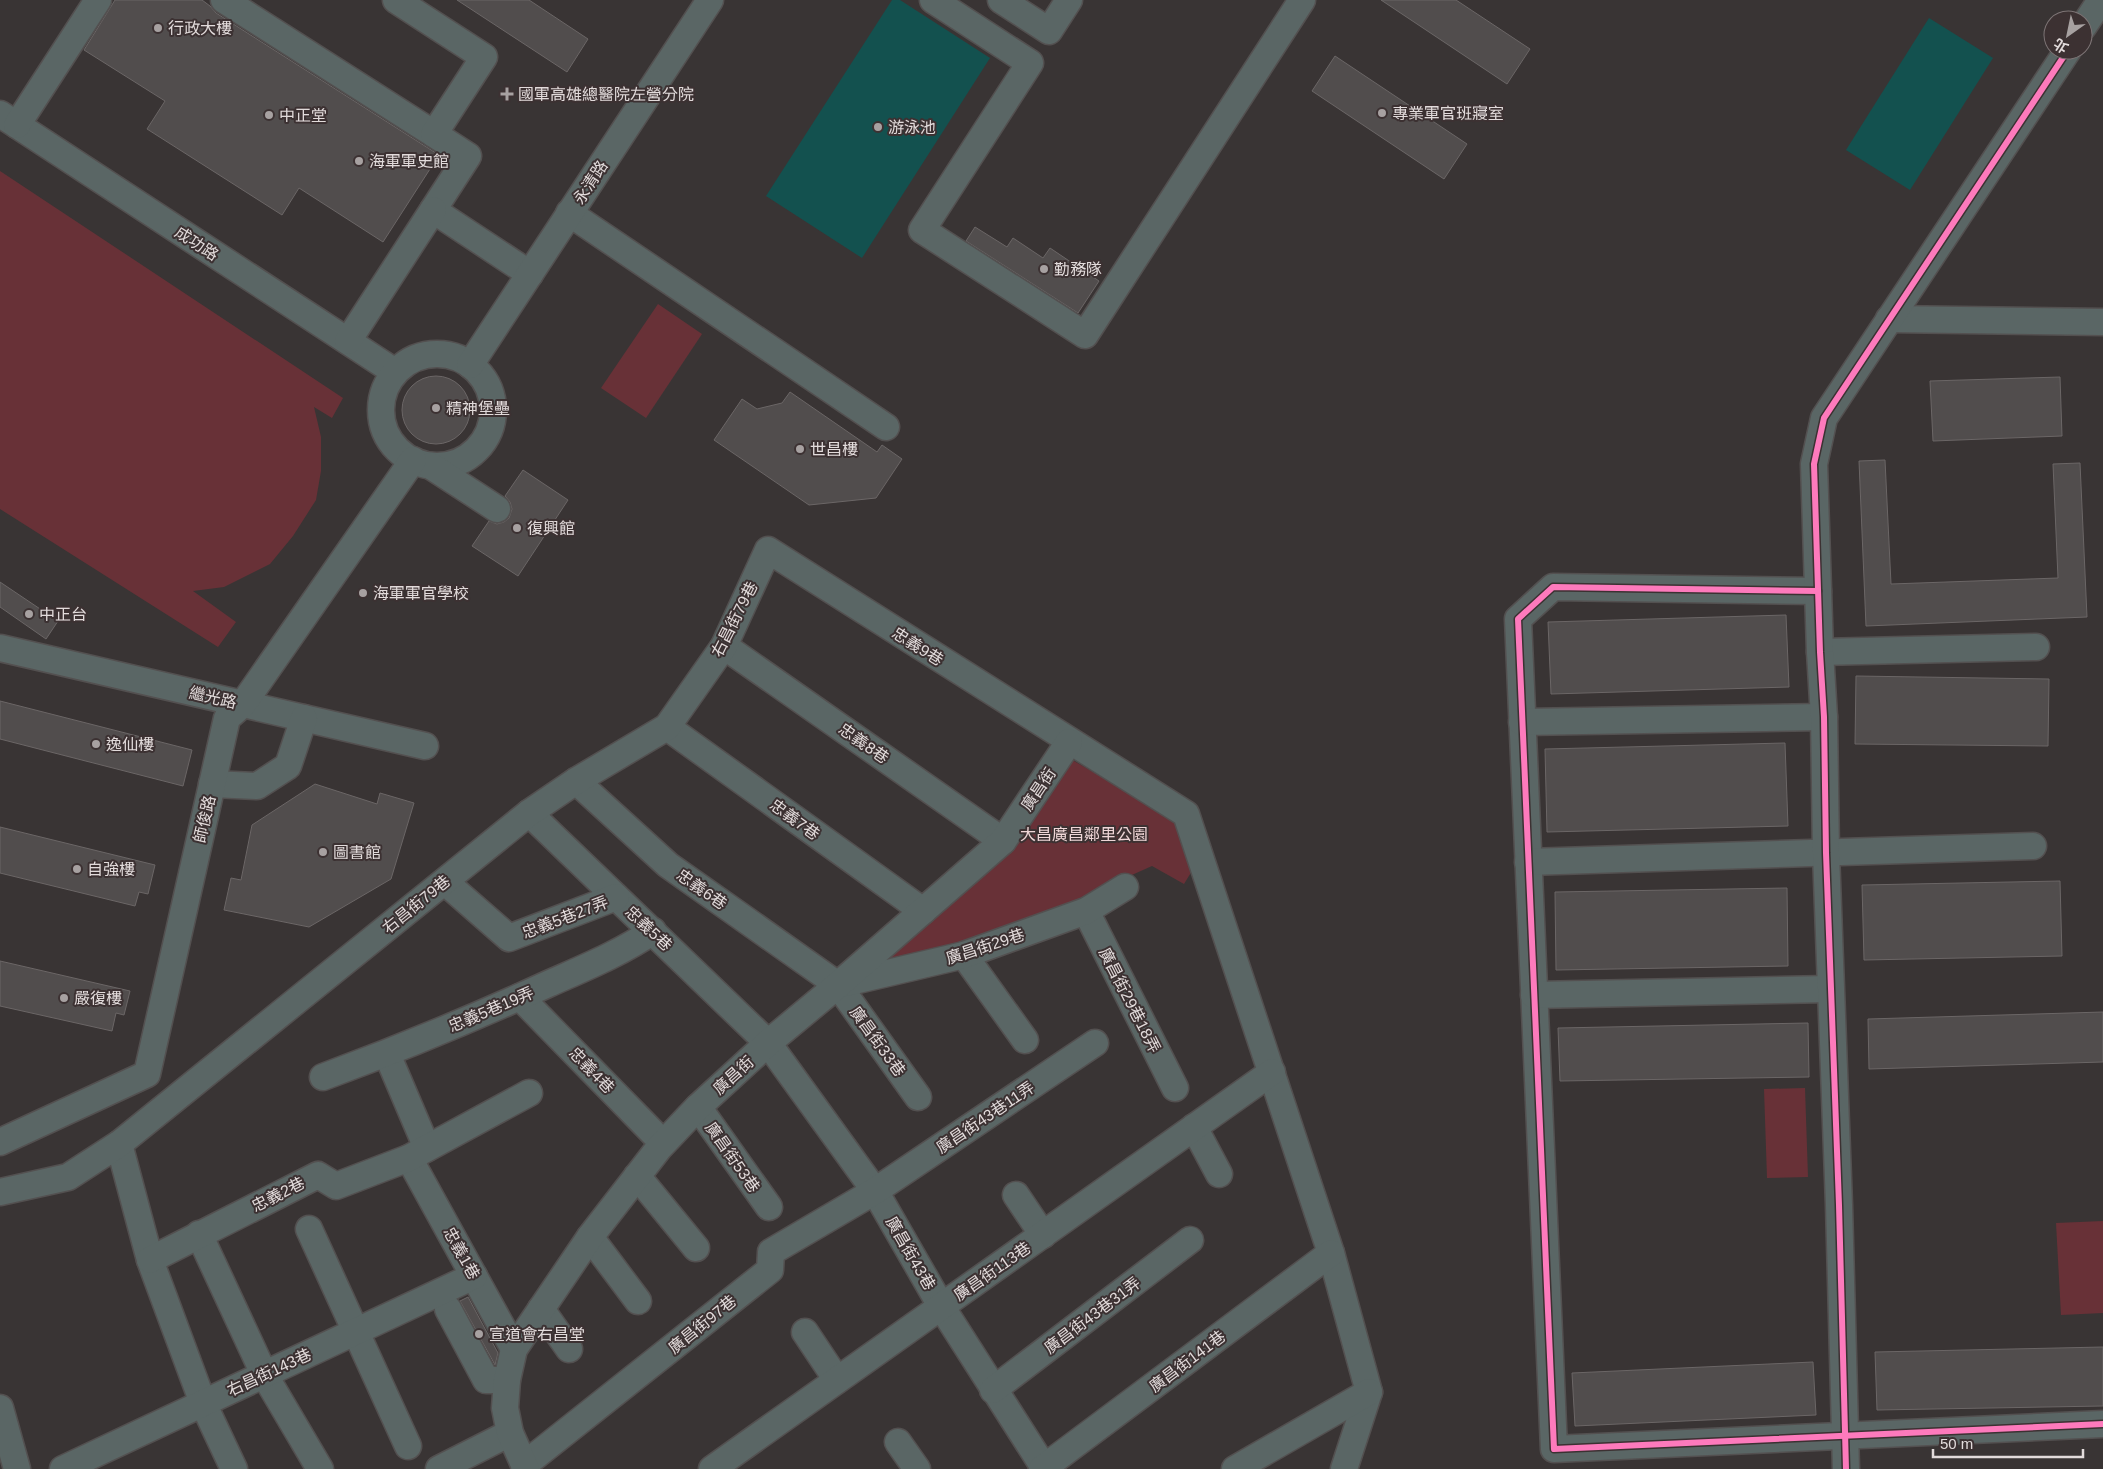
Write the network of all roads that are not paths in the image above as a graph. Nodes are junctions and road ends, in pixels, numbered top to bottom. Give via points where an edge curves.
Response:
1 (98, 0) edge
2 (224, 0) edge
3 (396, 0) edge
4 (710, 0) edge
5 (934, 0) edge
6 (1000, 0) edge
7 (1069, 0) edge
8 (1302, 0) edge
9 (2101, 0) edge
10 (2093, 12) edge
11 (2061, 60) edge
12 (9, 119) edge
13 (434, 134) junction
14 (433, 210) junction
15 (569, 214) junction
16 (530, 274) junction
17 (1889, 319) junction
18 (2103, 322) edge
19 (348, 341) junction
20 (470, 364) junction
21 (395, 372) junction
22 (886, 427) dead end
23 (422, 463) junction
24 (497, 509) dead end
25 (768, 550) joint
26 (1818, 591) junction
27 (724, 646) junction
28 (2036, 647) dead end
29 (0, 648) edge
30 (1820, 652) junction
31 (243, 704) junction
32 (1824, 717) junction
33 (304, 718) junction
34 (1522, 722) junction
35 (667, 728) junction
36 (1069, 742) junction
37 (425, 746) dead end
38 (576, 781) junction
39 (212, 784) junction
40 (529, 813) junction
41 (1003, 841) junction
42 (2033, 846) dead end
43 (1826, 853) junction
44 (1528, 862) junction
45 (445, 882) junction
46 (1125, 887) dead end
47 (616, 897) junction
48 (923, 911) junction
49 (1086, 911) junction
50 (653, 930) junction
51 (964, 955) junction
52 (838, 985) junction
53 (1830, 989) junction
54 (1534, 995) junction
55 (520, 997) junction
56 (1025, 1040) dead end
57 (768, 1043) junction
58 (1095, 1044) dead end
59 (387, 1054) junction
60 (1272, 1072) junction
61 (323, 1077) dead end
62 (1175, 1088) dead end
63 (529, 1093) dead end
64 (918, 1097) dead end
65 (698, 1107) junction
66 (1194, 1127) junction
67 (0, 1142) edge
68 (664, 1143) junction
69 (119, 1144) junction
70 (418, 1153) junction
71 (1219, 1174) dead end
72 (637, 1176) junction
73 (875, 1191) junction
74 (0, 1192) edge
75 (1016, 1195) dead end
76 (769, 1208) dead end
77 (309, 1229) dead end
78 (199, 1234) junction
79 (1043, 1235) junction
80 (590, 1238) junction
81 (1190, 1240) dead end
82 (696, 1248) dead end
83 (1331, 1253) junction
84 (150, 1260) junction
85 (474, 1276) junction
86 (638, 1301) dead end
87 (941, 1306) junction
88 (448, 1309) dead end
89 (541, 1309) junction
90 (356, 1331) junction
91 (805, 1332) dead end
92 (514, 1349) junction
93 (569, 1349) dead end
94 (264, 1374) junction
95 (507, 1380) junction
96 (837, 1380) junction
97 (993, 1390) junction
98 (1368, 1392) junction
99 (203, 1403) junction
100 (0, 1408) edge
101 (2103, 1424) edge
102 (510, 1433) junction
103 (1845, 1436) junction
104 (898, 1442) dead end
105 (408, 1446) dead end
106 (525, 1467) edge
107 (1044, 1468) edge
108 (17, 1469) edge
109 (63, 1469) edge
110 (234, 1469) edge
111 (320, 1469) edge
112 (439, 1469) edge
113 (712, 1469) edge
114 (917, 1469) edge
115 (1235, 1469) edge
116 (1344, 1469) edge
117 (1846, 1469) edge

1 - 12 street
2 - 13 street
3 - 13 street via 484,57
4 - 15 street, 永清路
5 - 8 street via 1030,63 922,230 1084,335
6 - 7 street via 1049,31
9 - 10 street
11 - 17 street
12 - 19 street, 成功路
13 - 14 street via 468,156
14 - 16 street
14 - 19 street
15 - 16 street, 永清路
15 - 22 street
16 - 20 street, 永清路
17 - 18 street
17 - 26 street via 1824,418 1814,464
19 - 21 street, 成功路
20 - 21 street via 456,357 423,355
20 - 23 street via 483,378 491,394 493,412 489,431 480,446 466,458 449,465
21 - 23 street via 385,387 381,403 382,421 398,451
23 - 24 street
23 - 31 street, 師俊路
25 - 27 street, 右昌街79巷
25 - 36 street, 忠義9巷
26 - 30 street
26 - 34 street via 1553,587 1518,619
27 - 35 street, 右昌街79巷
27 - 41 street, 忠義8巷
28 - 30 street
29 - 31 street, 繼光路
30 - 32 street
31 - 33 street, 繼光路
31 - 39 street, 師俊路 via 227,718
32 - 34 street
32 - 43 street
33 - 37 street, 繼光路
33 - 39 street via 288,766 257,786
34 - 44 street
35 - 38 street, 右昌街79巷
35 - 48 street, 忠義7巷
36 - 41 street, 廣昌街
36 - 60 street, 忠義9巷 via 1186,814
38 - 40 street, 右昌街79巷
38 - 52 street, 忠義6巷 via 668,865
39 - 67 street, 師俊路 via 147,1074
40 - 45 street, 右昌街79巷
40 - 47 street, 忠義5巷
41 - 48 street, 廣昌街
42 - 43 street
43 - 44 street
43 - 53 street
44 - 54 street
45 - 47 street, 忠義5巷27弄 via 509,938
45 - 69 street, 右昌街79巷
46 - 49 street, 廣昌街29巷
47 - 50 street, 忠義5巷
48 - 52 street, 廣昌街
49 - 51 street, 廣昌街29巷
49 - 62 street, 廣昌街29巷18弄
50 - 55 street, 忠義5巷19弄 via 630,946
50 - 57 street, 忠義5巷
51 - 52 street, 廣昌街29巷
51 - 56 street
52 - 57 street, 廣昌街
52 - 64 street, 廣昌街33巷
53 - 54 street
53 - 103 street via 1840,1205
54 - 103 street via 1554,1450
55 - 59 street, 忠義5巷19弄
55 - 68 street, 忠義4巷
57 - 65 street, 廣昌街
57 - 73 street, 廣昌街43巷
58 - 73 street, 廣昌街43巷11弄
59 - 61 street, 忠義5巷19弄
59 - 70 street, 忠義1巷
60 - 66 street, 廣昌街113巷
60 - 83 street, 忠義9巷
63 - 70 street
65 - 68 street, 廣昌街
65 - 76 street, 廣昌街53巷
66 - 71 street
66 - 79 street, 廣昌街113巷
68 - 72 street, 廣昌街
69 - 74 street, 右昌街79巷 via 68,1177
69 - 84 street
70 - 78 street, 忠義2巷 via 336,1186 318,1174
70 - 85 street, 忠義1巷
72 - 80 street, 廣昌街
72 - 82 street
73 - 87 street, 廣昌街43巷
73 - 106 street, 廣昌街97巷 via 771,1252 770,1270
75 - 79 street
77 - 90 street
78 - 84 street, 忠義2巷
78 - 94 street
79 - 87 street, 廣昌街113巷
80 - 86 street
80 - 89 street, 廣昌街
81 - 97 street, 廣昌街43巷31弄
83 - 98 street, 忠義9巷
83 - 107 street, 廣昌街141巷
84 - 99 street
85 - 90 street, 右昌街143巷
85 - 92 street, 忠義1巷
87 - 96 street, 廣昌街113巷
87 - 97 street, 廣昌街43巷
88 - 95 street via 486,1380
89 - 92 street, 廣昌街
89 - 93 street
90 - 94 street, 右昌街143巷
90 - 105 street
91 - 96 street
92 - 95 street, 廣昌街
94 - 99 street, 右昌街143巷
94 - 111 street
95 - 102 street, 廣昌街 via 505,1408
96 - 113 street, 廣昌街113巷
97 - 107 street, 廣昌街43巷
98 - 115 street
98 - 116 street
99 - 109 street, 右昌街143巷
99 - 110 street
100 - 108 street
101 - 103 street
102 - 106 street, 廣昌街
102 - 112 street
103 - 117 street
104 - 114 street

